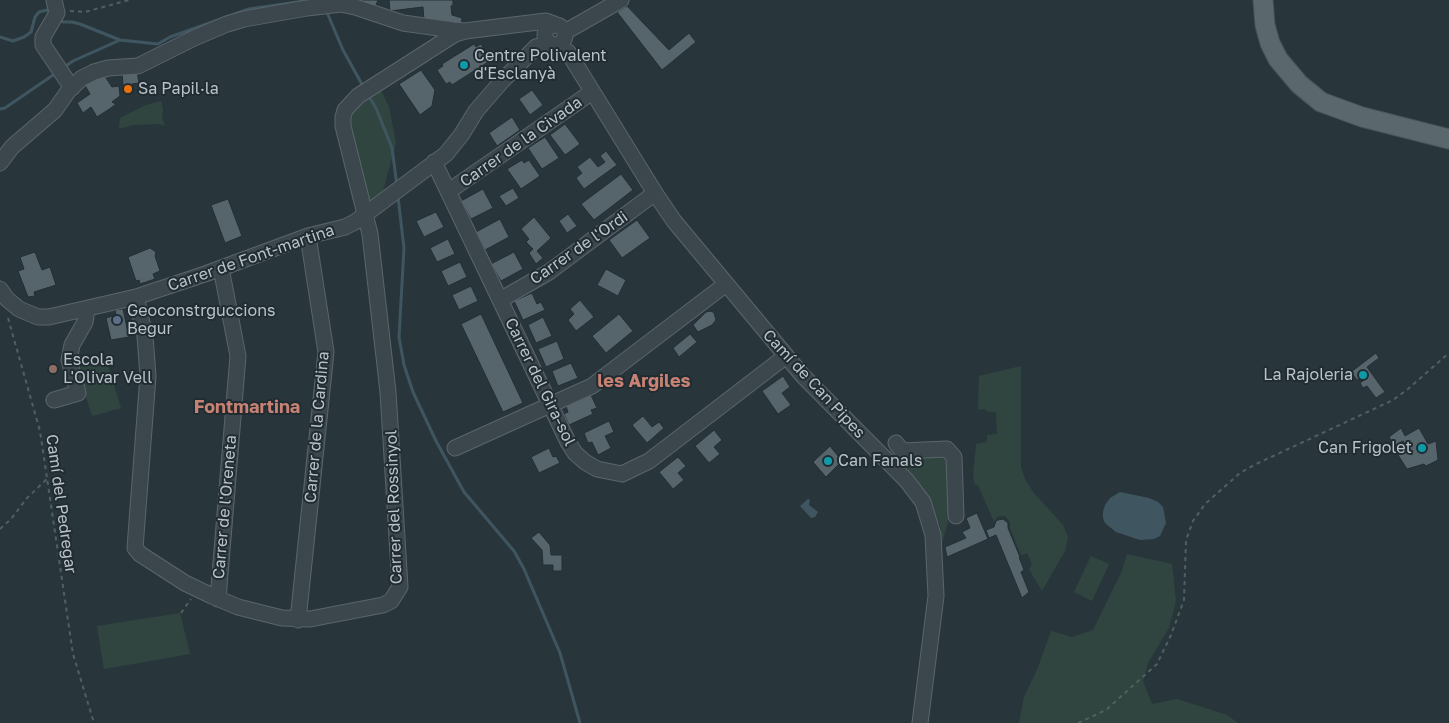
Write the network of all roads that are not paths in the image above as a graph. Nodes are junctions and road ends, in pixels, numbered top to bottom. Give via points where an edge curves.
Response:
1 (621, 0) edge
2 (1265, 0) edge
3 (55, 11) edge
4 (429, 27) junction
5 (562, 29) junction
6 (465, 31) junction
7 (439, 44) junction
8 (552, 44) junction
9 (568, 52) junction
10 (72, 88) junction
11 (592, 92) junction
12 (1449, 135) edge
13 (1449, 139) edge
14 (434, 162) junction
15 (0, 163) edge
16 (449, 191) junction
17 (655, 193) junction
18 (365, 214) junction
19 (308, 236) junction
20 (221, 268) junction
21 (726, 284) junction
22 (0, 289) edge
23 (136, 297) junction
24 (500, 300) junction
25 (85, 308) junction
26 (786, 356) junction
27 (54, 400) dead end
28 (551, 406) junction
29 (896, 443) dead end
30 (454, 448) dead end
31 (956, 516) dead end
32 (218, 599) junction
33 (298, 620) junction
34 (920, 723) edge

1 - 5 street, Carrer de Font-martina
2 - 12 main road via 1269,23 1282,54 1303,80 1324,98
2 - 13 main road via 1265,25 1278,59 1298,84 1321,102 1362,117
3 - 10 street via 42,37 43,45
4 - 6 street
4 - 7 street via 442,33 444,38
4 - 10 street via 395,21 342,4 265,14 227,24 138,66 94,72
5 - 6 street via 546,21
5 - 8 street, Carrer de Font-martina via 563,41
5 - 9 street, Camí de Can Pipes
6 - 7 street
7 - 18 street, Carrer del Rossinyol via 366,91 345,110 343,126
8 - 9 street
8 - 14 street, Carrer de Font-martina via 536,47 514,69 476,111 453,146
9 - 11 street, Camí de Can Pipes
10 - 15 street via 55,110 12,146
11 - 16 street, Carrer de la Civada
11 - 17 street, Camí de Can Pipes
14 - 16 street, Carrer del Gira-sol
14 - 18 street, Carrer de Font-martina
16 - 24 street, Carrer del Gira-sol
17 - 21 street, Camí de Can Pipes
17 - 24 street, Carrer de l'Ordi via 549,272
18 - 19 street, Carrer de Font-martina via 345,227
18 - 33 street, Carrer del Rossinyol via 388,392 400,587 391,601 383,604
19 - 20 street, Carrer de Font-martina
19 - 33 street, Carrer de la Cardina via 326,352
20 - 23 street, Carrer de Font-martina
20 - 32 street, Carrer de l'Oreneta via 238,356
21 - 26 street, Camí de Can Pipes
21 - 28 street via 592,386
22 - 25 street, Carrer de Font-martina via 19,309 38,317
23 - 25 street, Carrer de Font-martina
23 - 32 street, Carrer del Rossinyol via 145,336 148,376 135,548 185,583
24 - 28 street, Carrer del Gira-sol
25 - 27 street via 85,322 72,345 69,360 78,393
26 - 28 street, Carrer del Gira-sol via 649,460 622,474 597,469 575,453
26 - 34 street, Camí de Can Pipes via 916,491 930,519 935,549 936,596
28 - 30 street
29 - 31 street via 902,451 947,449 954,457
32 - 33 street, Carrer del Rossinyol via 238,607

